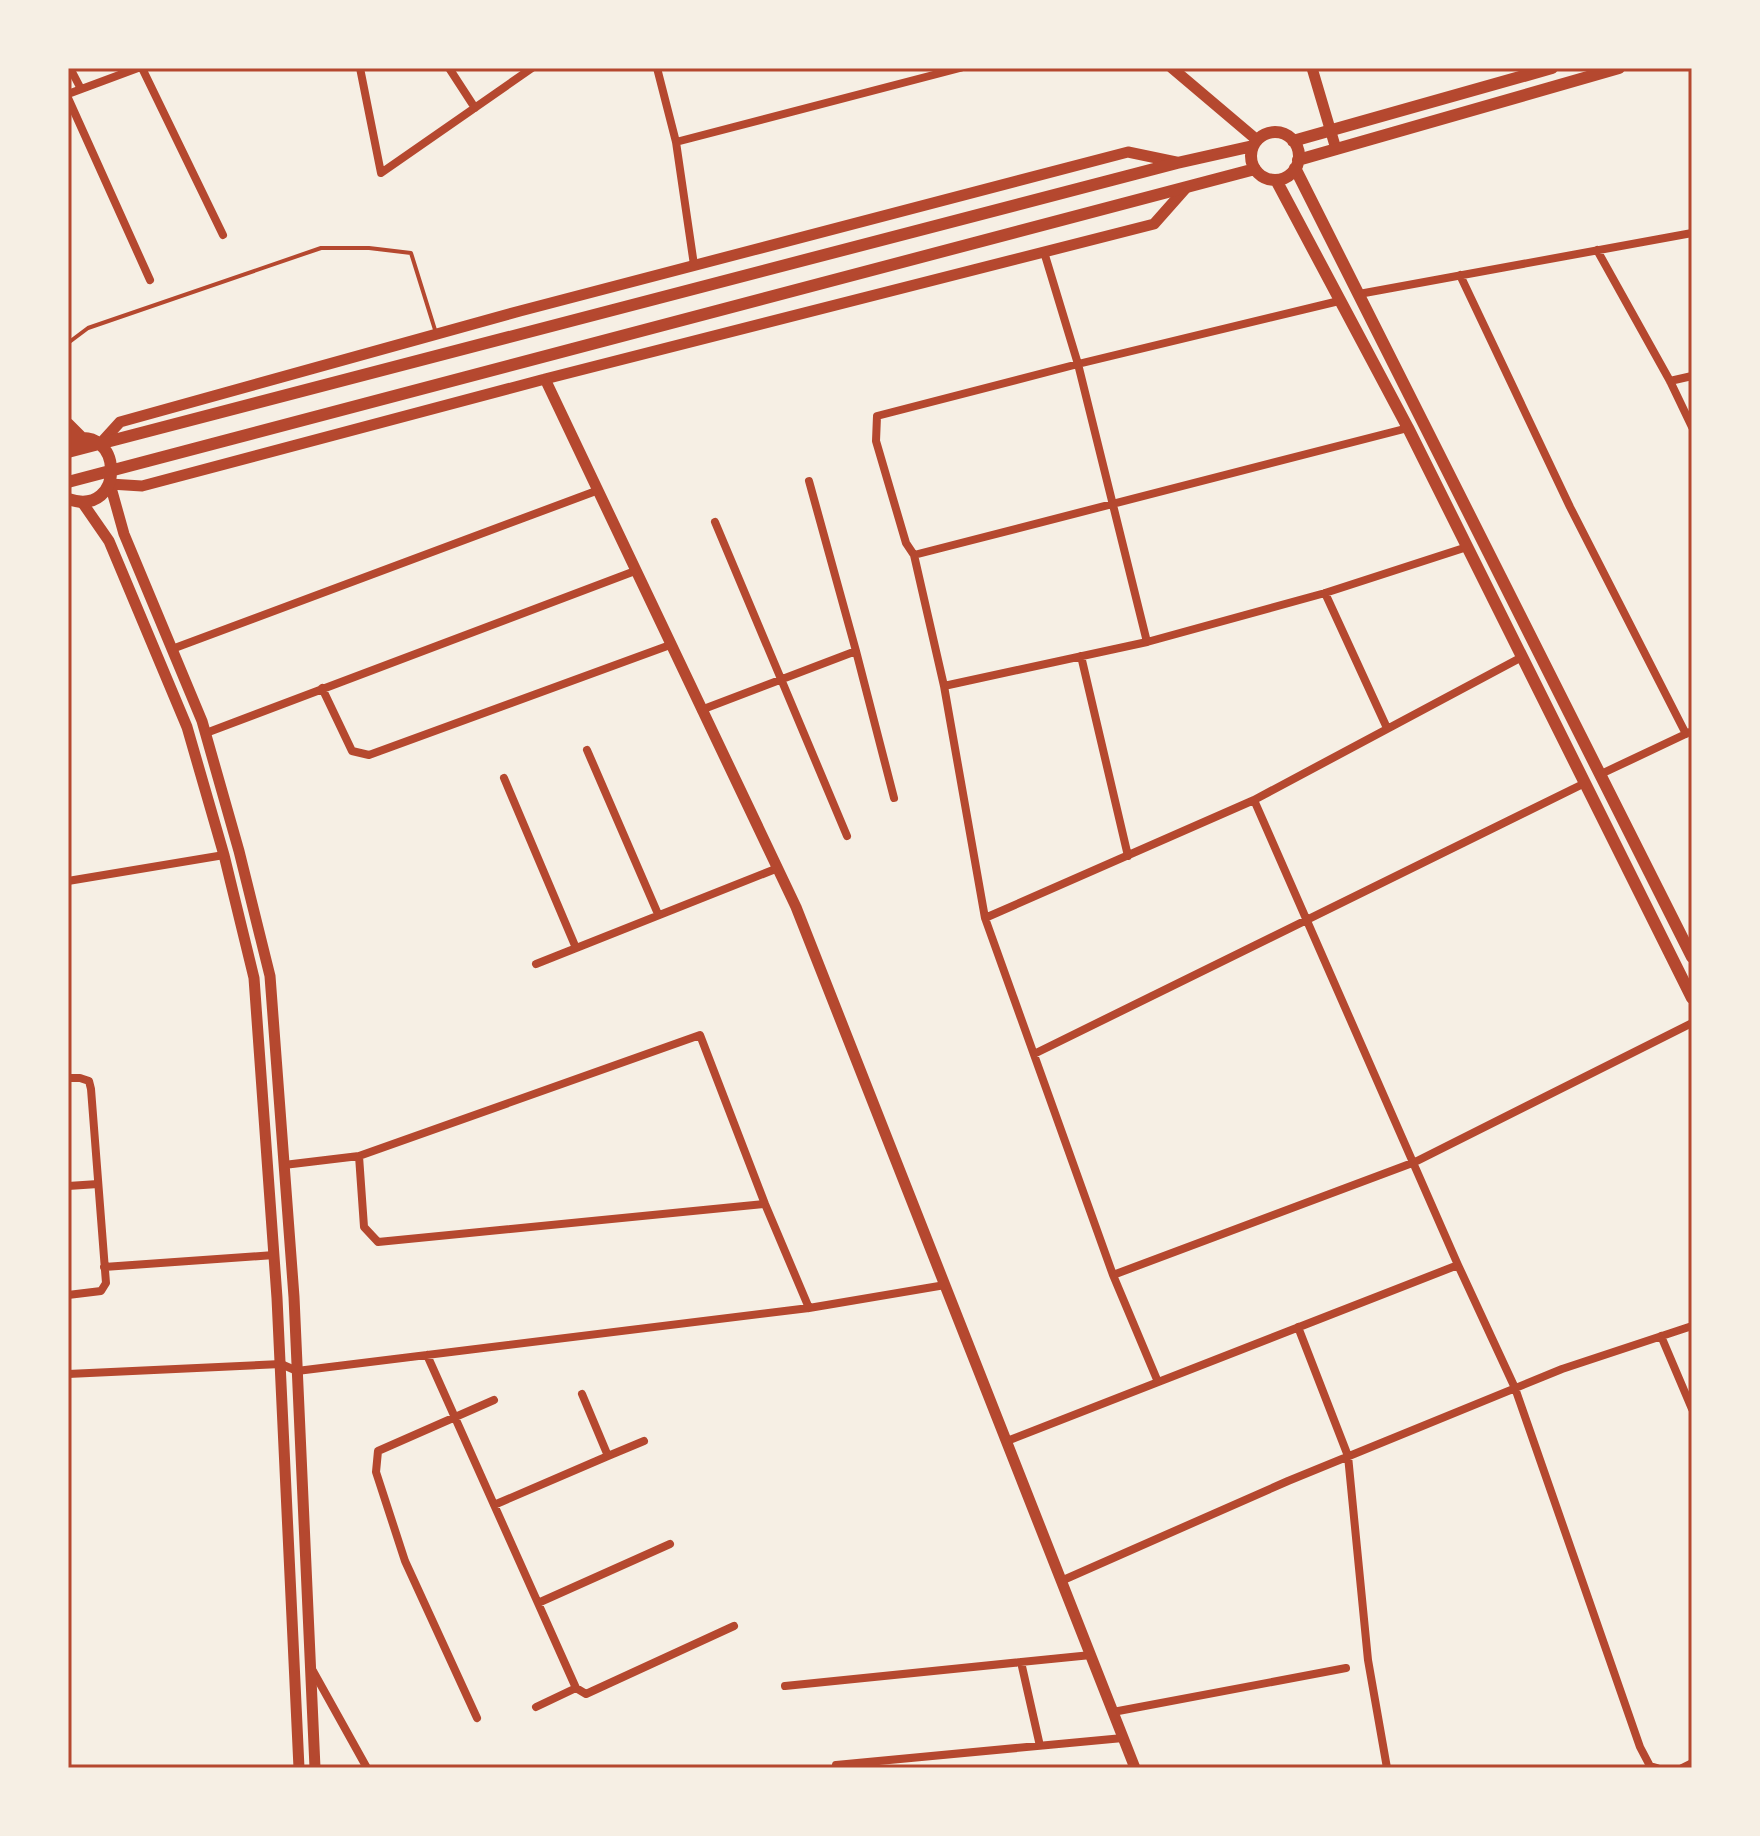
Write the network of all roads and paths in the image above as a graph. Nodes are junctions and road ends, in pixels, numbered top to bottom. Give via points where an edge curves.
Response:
1 (70, 68) edge
2 (360, 68) edge
3 (449, 68) edge
4 (532, 68) edge
5 (657, 68) edge
6 (960, 68) edge
7 (1172, 68) edge
8 (1312, 68) edge
9 (1552, 68) edge
10 (1619, 68) edge
11 (134, 69) edge
12 (81, 89) junction
13 (68, 96) edge
14 (475, 108) junction
15 (1330, 131) junction
16 (1293, 141) junction
17 (676, 142) junction
18 (1255, 143) junction
19 (1336, 149) junction
20 (1177, 163) junction
21 (1297, 164) junction
22 (1255, 169) junction
23 (1276, 180) junction
24 (1185, 189) junction
25 (1692, 233) edge
26 (223, 235) dead end
27 (1597, 250) junction
28 (1044, 252) junction
29 (694, 265) junction
30 (1460, 275) junction
31 (150, 280) dead end
32 (1359, 294) junction
33 (1339, 301) junction
34 (437, 335) junction
35 (68, 343) edge
36 (1078, 364) junction
37 (1692, 376) edge
38 (545, 379) junction
39 (1670, 381) junction
40 (68, 424) edge
41 (1692, 427) edge
42 (1408, 428) junction
43 (82, 438) junction
44 (68, 441) edge
45 (100, 445) junction
46 (68, 452) edge
47 (809, 481) dead end
48 (68, 482) edge
49 (110, 484) junction
50 (596, 491) junction
51 (68, 499) edge
52 (82, 502) junction
53 (1113, 504) junction
54 (715, 522) dead end
55 (1467, 547) junction
56 (914, 555) junction
57 (635, 571) junction
58 (1325, 593) junction
59 (1147, 642) junction
60 (670, 645) junction
61 (172, 649) junction
62 (856, 651) junction
63 (1081, 656) junction
64 (1522, 657) junction
65 (782, 679) junction
66 (944, 686) junction
67 (322, 688) junction
68 (701, 710) junction
69 (1387, 728) junction
70 (206, 733) junction
71 (1689, 733) edge
72 (587, 750) dead end
73 (1601, 774) junction
74 (504, 778) dead end
75 (1585, 783) junction
76 (894, 798) dead end
77 (1254, 800) junction
78 (847, 836) dead end
79 (224, 855) junction
80 (1128, 856) junction
81 (778, 868) junction
82 (68, 881) edge
83 (658, 914) junction
84 (985, 918) junction
85 (1307, 919) junction
86 (576, 948) junction
87 (1692, 957) edge
88 (536, 964) dead end
89 (1692, 998) edge
90 (1692, 1023) edge
91 (1034, 1054) junction
92 (68, 1078) edge
93 (359, 1156) junction
94 (1415, 1162) junction
95 (284, 1165) junction
96 (98, 1184) junction
97 (68, 1186) edge
98 (765, 1204) junction
99 (274, 1255) junction
100 (1458, 1265) junction
101 (104, 1267) junction
102 (1113, 1275) junction
103 (945, 1285) junction
104 (68, 1295) edge
105 (809, 1308) junction
106 (1692, 1326) edge
107 (1298, 1327) junction
108 (1661, 1336) junction
109 (427, 1355) junction
110 (281, 1364) junction
111 (297, 1371) junction
112 (68, 1374) edge
113 (1158, 1382) junction
114 (1515, 1388) junction
115 (582, 1394) dead end
116 (494, 1400) dead end
117 (1692, 1409) edge
118 (456, 1417) junction
119 (644, 1441) dead end
120 (1007, 1441) junction
121 (608, 1456) junction
122 (1348, 1456) junction
123 (494, 1505) junction
124 (670, 1544) dead end
125 (1061, 1581) junction
126 (538, 1603) junction
127 (734, 1626) dead end
128 (1091, 1655) junction
129 (1021, 1662) junction
130 (1346, 1668) dead end
131 (313, 1670) junction
132 (785, 1686) dead end
133 (576, 1688) junction
134 (536, 1707) dead end
135 (1113, 1712) junction
136 (477, 1718) dead end
137 (1123, 1738) junction
138 (1040, 1746) junction
139 (1692, 1763) edge
140 (836, 1765) dead end
141 (1653, 1767) edge
142 (299, 1768) edge
143 (315, 1768) edge
144 (367, 1768) edge
145 (1135, 1768) edge
146 (1387, 1768) edge
147 (1682, 1768) edge

1 - 12 street
2 - 14 street via 381,173
3 - 14 street
4 - 14 street
5 - 17 street
6 - 17 street
7 - 18 street
8 - 15 street
9 - 15 main road
10 - 19 main road
11 - 12 street
11 - 26 street
12 - 13 street
13 - 31 street
15 - 16 main road
15 - 19 street
16 - 18 main road via 1271,132
16 - 21 main road
17 - 29 street
18 - 20 main road
18 - 22 main road
19 - 21 main road
20 - 29 street via 1128,152
20 - 46 main road
21 - 23 main road
21 - 32 main road
22 - 23 main road
22 - 24 main road
23 - 33 main road
24 - 28 street via 1154,224
24 - 48 main road
25 - 27 street
27 - 30 street
27 - 39 street
28 - 36 street
28 - 38 street
29 - 34 street
30 - 32 street
30 - 71 street via 1570,507
32 - 73 main road
33 - 36 street
33 - 42 main road
34 - 35 lane via 411,253 321,248 88,328
34 - 45 street via 120,422
36 - 53 street
36 - 56 street via 877,416 876,441
37 - 39 street
38 - 49 street via 142,486
38 - 50 street
39 - 41 street
40 - 43 main road
42 - 53 street
42 - 55 main road
43 - 44 main road
43 - 45 main road
45 - 49 main road via 112,463
47 - 62 street
49 - 52 main road via 98,497
49 - 61 street via 124,534
50 - 57 street
50 - 61 street
51 - 52 main road
52 - 79 street via 109,541 187,727
53 - 56 street
53 - 59 street
54 - 65 street
55 - 58 street
55 - 64 main road
56 - 66 street
57 - 60 street
57 - 67 street
58 - 59 street
58 - 69 street
59 - 63 street
60 - 67 street via 369,755 352,751
60 - 68 street
61 - 70 street
62 - 65 street
62 - 76 street
63 - 66 street
63 - 80 street
64 - 69 street
64 - 75 main road
65 - 68 street
65 - 78 street
66 - 84 street
67 - 70 street
68 - 81 street
69 - 77 street
70 - 95 street via 270,976
71 - 73 street
72 - 83 street
73 - 87 main road
74 - 86 street
75 - 85 street
75 - 89 main road
77 - 80 street
77 - 85 street
79 - 82 street
79 - 99 street via 254,978
80 - 84 street
81 - 83 street
81 - 103 street
83 - 86 street
84 - 91 street
85 - 91 street
85 - 94 street
86 - 88 street
90 - 94 street
91 - 102 street
92 - 96 street via 89,1081
93 - 95 street
93 - 98 street via 364,1227 378,1242
93 - 98 street via 700,1035
94 - 100 street
94 - 102 street
95 - 111 street
96 - 97 street
96 - 101 street
98 - 105 street
99 - 101 street
99 - 110 street
100 - 107 street
100 - 114 street
101 - 104 street via 101,1291
102 - 113 street
103 - 105 street
103 - 120 street
105 - 109 street
106 - 108 street
107 - 113 street
107 - 122 street
108 - 114 street
108 - 117 street
109 - 111 street
109 - 118 street
110 - 111 street
110 - 112 street
110 - 142 street
111 - 131 street
113 - 120 street
114 - 122 street
114 - 141 street via 1640,1747
115 - 121 street
116 - 118 street
118 - 123 street
118 - 136 street via 378,1451 376,1472 405,1561
119 - 121 street
120 - 125 street
121 - 123 street
122 - 125 street
122 - 146 street via 1368,1660
123 - 126 street
124 - 126 street
125 - 128 street
126 - 133 street
127 - 133 street via 586,1694
128 - 129 street
128 - 135 street
129 - 132 street
129 - 138 street
130 - 135 street
131 - 143 street
131 - 144 street
133 - 134 street
135 - 137 street
137 - 138 street
137 - 145 street
138 - 140 street
139 - 147 street

